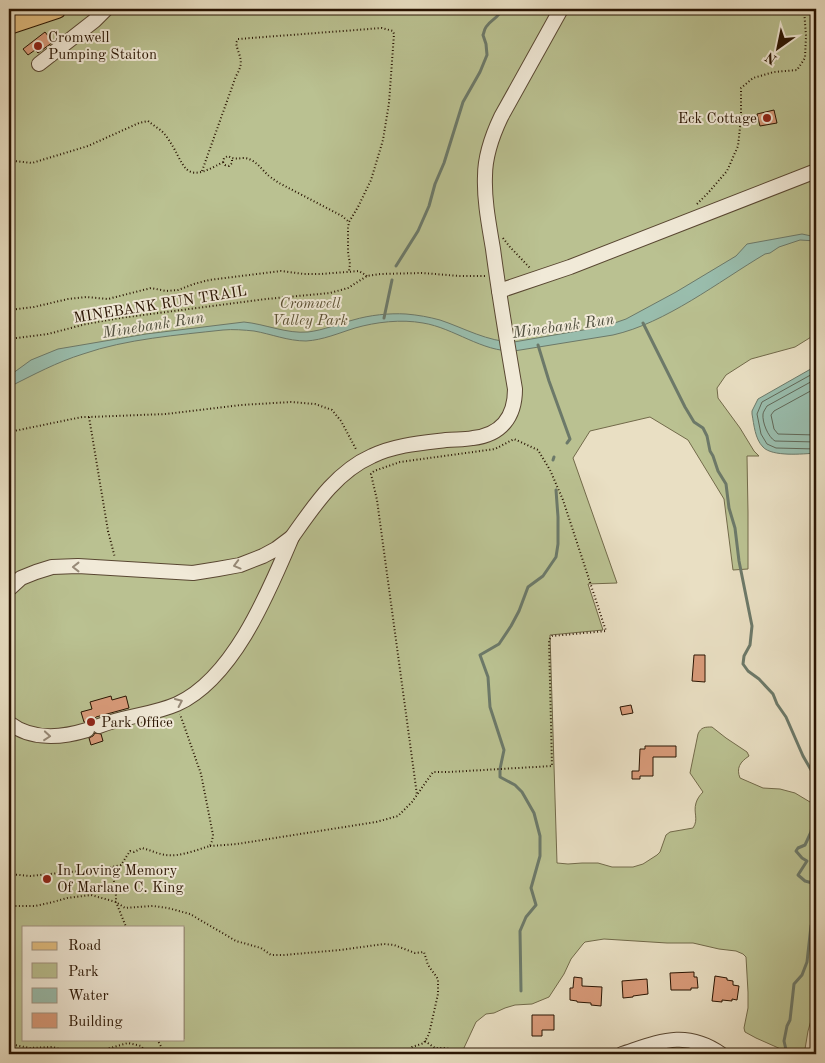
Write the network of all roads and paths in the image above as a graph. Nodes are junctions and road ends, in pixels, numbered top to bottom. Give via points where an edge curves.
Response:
1 (57, 9) edge
2 (106, 9) edge
3 (561, 9) edge
4 (804, 9) edge
5 (9, 25) edge
6 (39, 64) dead end
7 (232, 159) junction
8 (9, 162) edge
9 (223, 162) junction
10 (816, 170) edge
11 (202, 171) junction
12 (697, 205) dead end
13 (349, 222) junction
14 (500, 234) dead end
15 (349, 271) junction
16 (534, 273) dead end
17 (367, 276) junction
18 (490, 276) dead end
19 (499, 292) junction
20 (9, 310) edge
21 (9, 338) edge
22 (89, 417) junction
23 (9, 432) edge
24 (362, 462) junction
25 (292, 537) junction
26 (262, 556) junction
27 (118, 569) junction
28 (277, 572) junction
29 (9, 589) edge
30 (176, 704) junction
31 (9, 723) edge
32 (417, 795) junction
33 (210, 846) junction
34 (112, 867) junction
35 (9, 874) edge
36 (116, 902) junction
37 (9, 904) edge
38 (126, 926) edge
39 (158, 1040) edge
40 (425, 1041) junction
41 (9, 1044) edge
42 (446, 1048) junction
43 (147, 1054) edge
44 (162, 1054) edge
45 (402, 1054) edge
46 (446, 1054) edge
47 (460, 1054) edge
48 (622, 1054) edge
49 (721, 1054) edge

1 - 5 main road
2 - 6 street
3 - 19 street via 501,117 487,153 484,175
4 - 12 path via 806,58 797,70 753,78 741,88 738,146 727,171
7 - 9 path via 228,156
7 - 9 path via 229,166
7 - 13 path via 244,157 252,160 279,183
8 - 11 path via 32,163 88,146 148,121 165,135 185,169
9 - 11 path
10 - 19 street
11 - 13 path via 240,69 238,39 390,29 394,34 383,140 370,180
13 - 15 path
14 - 16 path
15 - 17 path via 359,271
15 - 20 path via 321,274 281,271 209,280 178,290 151,288 108,299 86,297
17 - 18 path, MINEBANK RUN TRAIL via 390,273
17 - 21 path, MINEBANK RUN TRAIL via 348,288 330,293 120,318 48,334
19 - 24 street via 515,389 510,416 504,424 487,435 401,446
22 - 23 path
22 - 24 path via 166,414 291,402 315,404 332,410 341,421
22 - 27 path via 108,531
24 - 25 street via 323,495
25 - 26 street
25 - 28 street
26 -> 27 street via 240,564 193,573
26 - 28 street
27 -> 29 street via 52,567 21,578
30 -> 28 street via 191,696 226,663
31 -> 30 street via 25,732 55,736
30 - 33 path via 200,774 213,835
32 - 32 path via 433,772 552,766 548,640 552,636 606,631 550,470 538,450 514,439 494,449 400,462 371,474
32 - 33 path via 398,816 376,822
33 - 34 path via 174,856 142,848 130,851 121,865
34 - 35 path via 30,876
34 - 36 path
36 - 37 path via 91,895 35,906
36 - 38 path
36 - 40 path via 125,908 153,906 190,914 236,941 261,948 271,955 384,944 415,954 424,952 438,979 437,1002
39 - 44 path
40 - 42 path via 435,1048
40 - 45 path
41 - 43 path via 92,1053 128,1043 141,1046
42 - 46 path
42 - 47 path
48 - 49 street via 661,1042 691,1040

